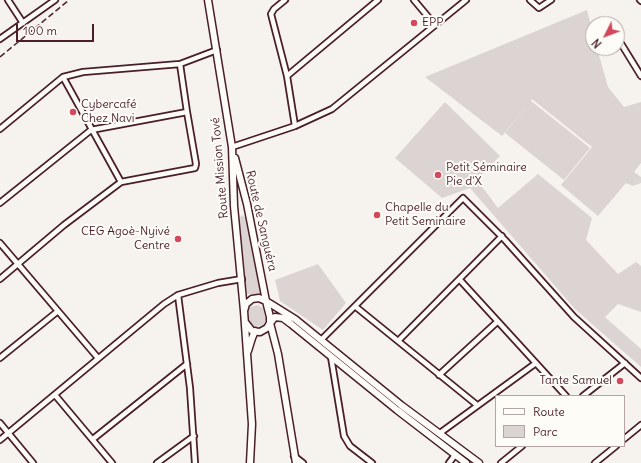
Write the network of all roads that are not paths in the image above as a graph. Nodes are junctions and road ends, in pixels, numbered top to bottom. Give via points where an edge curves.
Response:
1 (8, 0) edge
2 (55, 0) edge
3 (208, 0) edge
4 (285, 0) edge
5 (378, 0) edge
6 (414, 0) edge
7 (466, 0) edge
8 (530, 0) edge
9 (551, 0) edge
10 (23, 23) junction
11 (435, 25) junction
12 (0, 39) edge
13 (625, 49) edge
14 (216, 50) junction
15 (180, 64) junction
16 (287, 76) junction
17 (641, 76) edge
18 (63, 77) junction
19 (187, 112) junction
20 (295, 126) junction
21 (0, 129) edge
22 (91, 130) junction
23 (232, 147) junction
24 (121, 182) junction
25 (0, 203) edge
26 (248, 204) junction
27 (234, 206) junction
28 (502, 236) junction
29 (0, 243) edge
30 (18, 265) junction
31 (0, 279) edge
32 (242, 279) junction
33 (460, 280) junction
34 (178, 295) junction
35 (266, 301) junction
36 (356, 307) junction
37 (58, 311) junction
38 (244, 311) junction
39 (245, 322) junction
40 (498, 322) junction
41 (270, 323) junction
42 (264, 331) junction
43 (256, 332) junction
44 (321, 340) junction
45 (398, 341) junction
46 (278, 354) junction
47 (331, 357) junction
48 (0, 358) edge
49 (98, 358) junction
50 (247, 358) junction
51 (536, 363) junction
52 (625, 363) junction
53 (187, 364) junction
54 (440, 375) junction
55 (641, 378) edge
56 (55, 395) junction
57 (565, 395) edge
58 (584, 395) edge
59 (477, 406) junction
60 (0, 423) edge
61 (641, 425) edge
62 (8, 433) junction
63 (440, 433) junction
64 (194, 436) junction
65 (625, 438) edge
66 (93, 439) junction
67 (0, 440) edge
68 (521, 447) edge
69 (615, 447) edge
70 (460, 449) junction
71 (455, 455) junction
72 (295, 460) edge
73 (33, 463) edge
74 (112, 463) edge
75 (157, 463) edge
76 (195, 463) edge
77 (250, 463) edge
78 (302, 463) edge
79 (372, 463) edge
80 (449, 463) edge
81 (466, 463) edge
82 (478, 463) edge
83 (501, 463) edge
84 (595, 463) edge

1 - 10 street
2 - 10 street
3 - 14 street, Route Mission Tové
4 - 16 street via 271,14
5 - 16 street
6 - 11 street
7 - 11 street
8 - 9 street via 539,8
10 - 12 street
11 - 20 street via 335,106
13 - 17 street
14 - 15 street
14 - 23 street, Route Mission Tové
15 - 18 street via 83,72
15 - 19 street
16 - 20 street
18 - 21 street
18 - 22 street
19 - 22 street
19 - 24 street via 195,168
20 - 23 street
22 - 24 street
22 - 25 street
23 - 26 street, Route de Sanguéra
23 - 27 street, Route Mission Tové
24 - 30 street via 64,225
26 - 27 street
26 - 35 street, Route de Sanguéra
27 - 32 street, Route Mission Tové
28 - 33 street
28 - 36 street via 467,200 461,199
28 - 52 street via 574,317
29 - 30 street
30 - 31 street
30 - 37 street
32 - 34 street
32 - 38 street, Route Mission Tové
33 - 40 street
33 - 45 street
34 - 49 street
34 - 53 street
35 - 38 street via 252,299 246,304
35 - 41 street, Route de Sanguéra
35 - 44 street via 295,319
36 - 44 street
36 - 45 street
37 - 48 street
37 - 49 street
38 - 39 street, Route Mission Tové
39 - 43 street via 249,329
39 - 50 street
40 - 51 street
40 - 54 street
41 - 42 street
41 - 46 street
41 - 47 street via 276,317 283,318
42 - 43 street
42 - 46 street via 266,329 268,332
43 - 50 street
44 - 63 street
45 - 54 street
46 - 72 street
47 - 71 street
47 - 79 street via 344,436 350,446
49 - 56 street
50 - 77 street via 252,424
51 - 57 street
51 - 59 street
52 - 55 street
52 - 58 street
53 - 64 street
53 - 66 street
54 - 59 street
56 - 62 street
56 - 66 street
59 - 63 street
60 - 62 street
61 - 65 street
62 - 67 street
62 - 73 street
63 - 70 street
64 - 75 street
64 - 76 street
66 - 74 street
68 - 83 street
69 - 84 street
70 - 71 street
70 - 82 street
71 - 80 street
71 - 81 street
72 - 78 street

